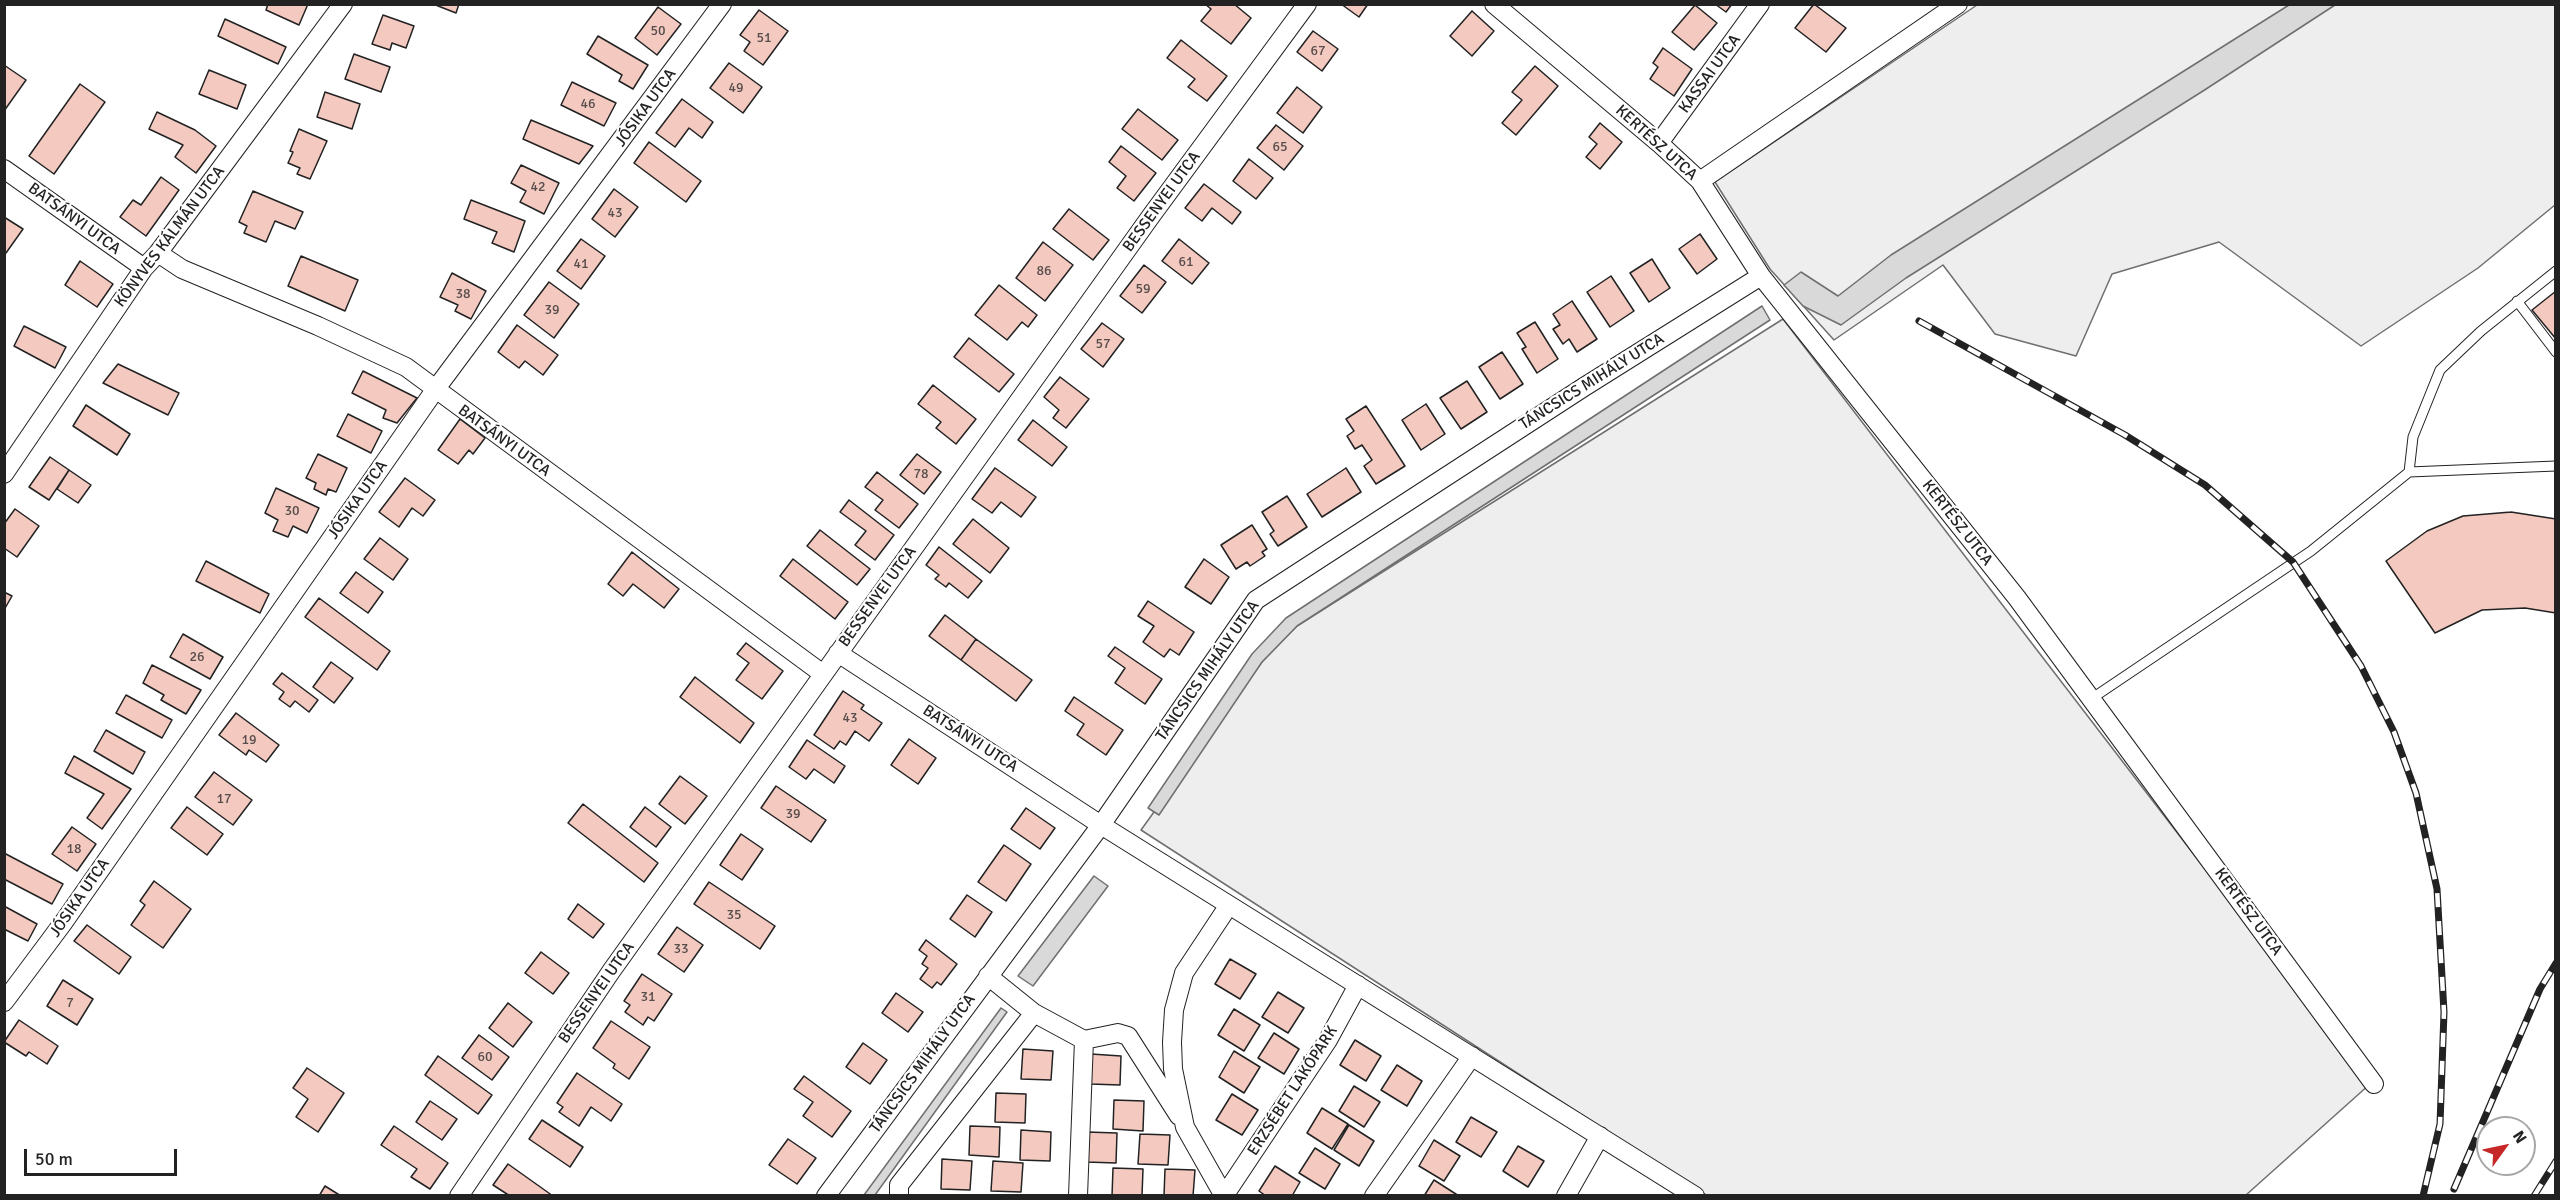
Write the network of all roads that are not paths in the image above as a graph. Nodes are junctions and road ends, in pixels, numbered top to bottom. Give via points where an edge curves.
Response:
1 (343, 4) edge
2 (722, 4) edge
3 (1307, 4) edge
4 (1494, 4) edge
5 (1760, 4) edge
6 (1958, 4) edge
7 (1659, 143) junction
8 (4, 169) edge
9 (1700, 182) junction
10 (158, 253) junction
11 (144, 268) junction
12 (2556, 272) edge
13 (1761, 276) junction
14 (2517, 301) junction
15 (2556, 352) edge
16 (435, 390) junction
17 (2556, 466) edge
18 (2409, 472) junction
19 (4, 474) edge
20 (838, 653) junction
21 (823, 674) junction
22 (2091, 699) junction
23 (1101, 825) junction
24 (1229, 905) junction
25 (988, 976) junction
26 (1358, 985) junction
27 (4, 1002) edge
28 (1034, 1013) junction
29 (1084, 1040) junction
30 (1172, 1052) junction
31 (1472, 1056) junction
32 (1144, 1062) junction
33 (2374, 1084) dead end
34 (1185, 1127) junction
35 (1600, 1136) junction
36 (459, 1196) edge
37 (826, 1196) edge
38 (899, 1196) edge
39 (1078, 1196) edge
40 (1224, 1196) edge
41 (1374, 1196) edge
42 (1566, 1196) edge
43 (1695, 1196) edge

1 - 10 street, KÖNYVES KÁLMÁN UTCA
2 - 16 street, JÓSIKA UTCA
3 - 20 street, BESSENYEI UTCA
4 - 7 street, KERTÉSZ UTCA
5 - 7 street, KASSAI UTCA
6 - 9 street
7 - 9 street, KERTÉSZ UTCA
8 - 11 street, BATSÁNYI UTCA
9 - 13 street, KERTÉSZ UTCA
10 - 11 street, KÖNYVES KÁLMÁN UTCA
10 - 16 street, BATSÁNYI UTCA via 182,269 406,367
11 - 19 street, KÖNYVES KÁLMÁN UTCA
12 - 14 lane
13 - 22 street, KERTÉSZ UTCA via 2017,598
13 - 23 street, TÁNCSICS MIHÁLY UTCA via 1256,600
14 - 15 lane
14 - 18 lane via 2440,370 2413,437
16 - 21 street, BATSÁNYI UTCA
16 - 27 street, JÓSIKA UTCA via 63,924
17 - 18 lane
18 - 22 lane via 2311,551
20 - 21 street, BESSENYEI UTCA
20 - 23 street, BATSÁNYI UTCA
21 - 36 street, BESSENYEI UTCA via 612,970
22 - 33 street, KERTÉSZ UTCA
23 - 24 street
23 - 25 street, TÁNCSICS MIHÁLY UTCA
24 - 26 street
24 - 30 street, ERZSÉBET LAKÓPARK via 1184,973 1174,1010
25 - 28 street
25 - 37 street, TÁNCSICS MIHÁLY UTCA
26 - 31 street
26 - 40 street, ERZSÉBET LAKÓPARK via 1328,1040
28 - 29 street
28 - 38 street via 899,1185
29 - 32 street via 1118,1033 1128,1036
29 - 39 street
30 - 32 street
30 - 34 street, ERZSÉBET LAKÓPARK
31 - 35 street
31 - 41 street
32 - 34 street
34 - 40 street, ERZSÉBET LAKÓPARK
35 - 42 street
35 - 43 street

